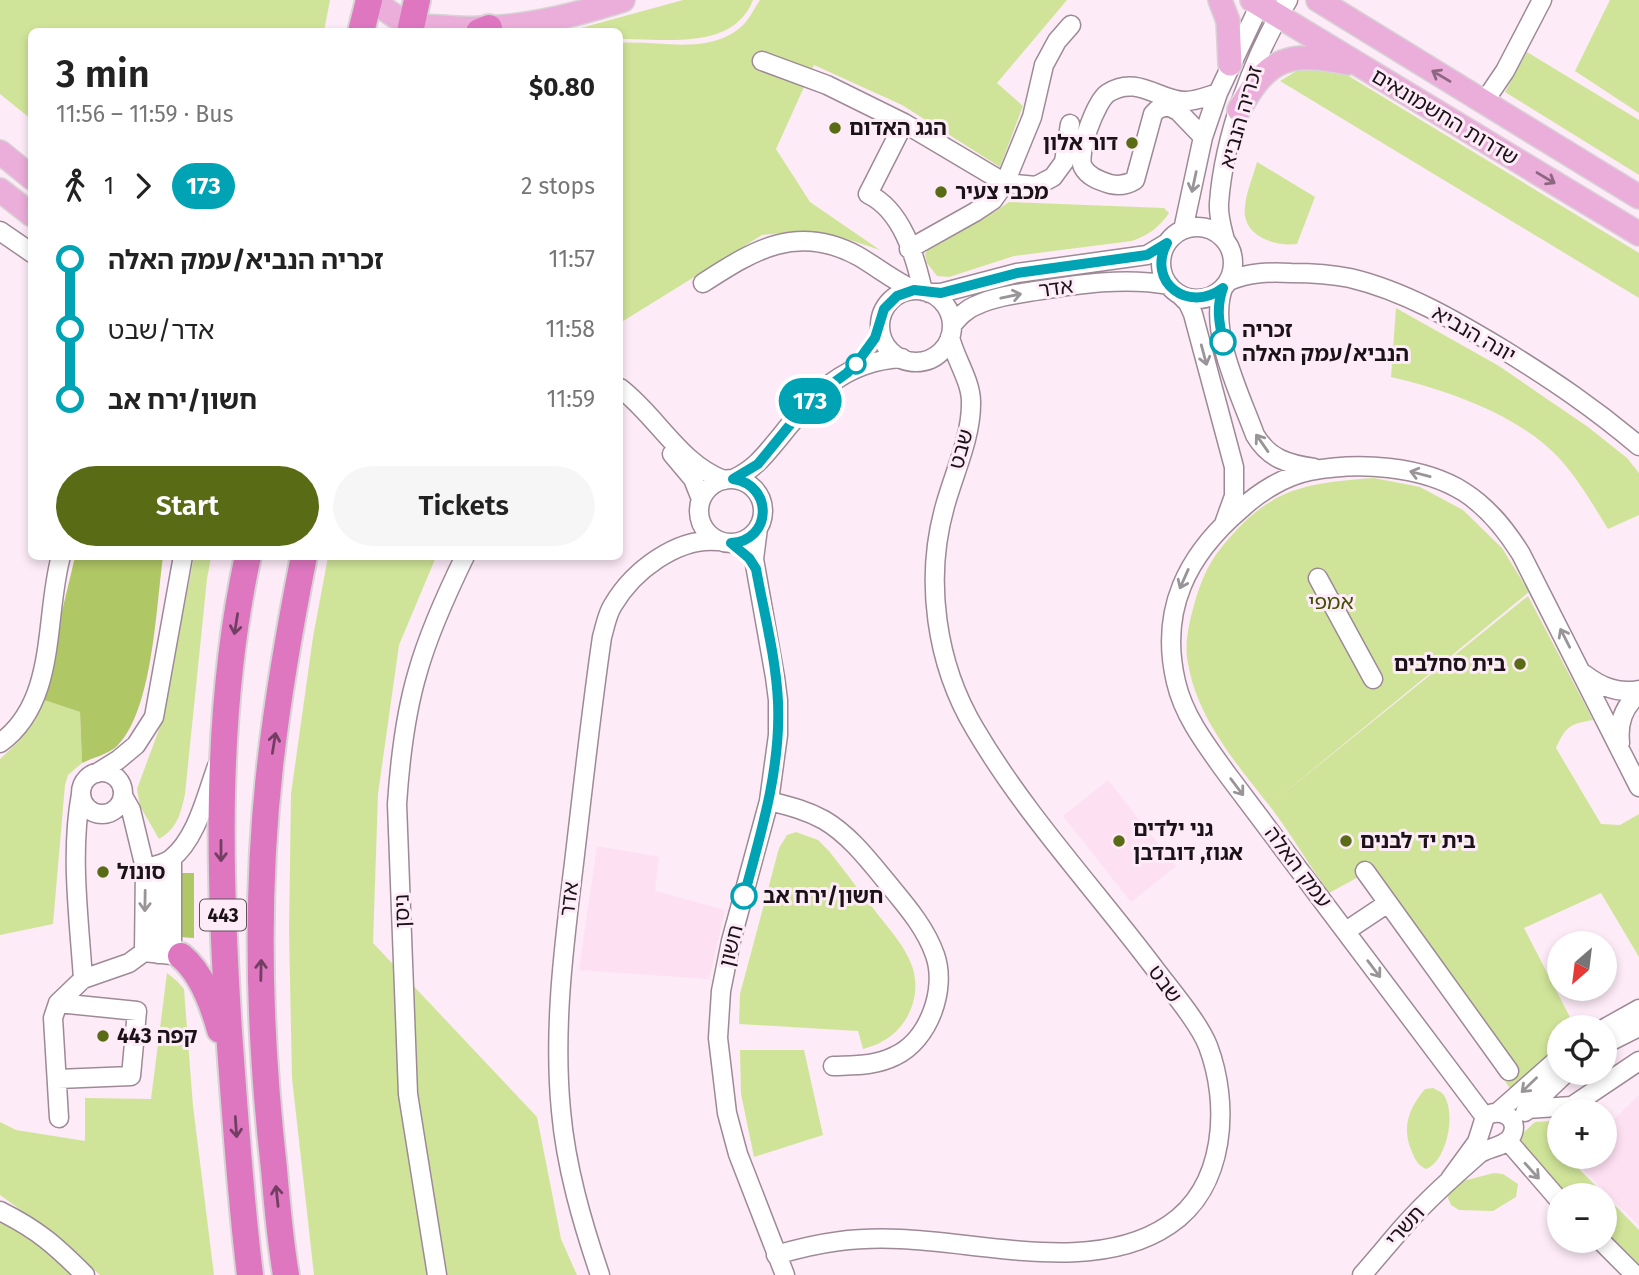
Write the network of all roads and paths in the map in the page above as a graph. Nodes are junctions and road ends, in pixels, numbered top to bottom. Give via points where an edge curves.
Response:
1 (371, 0) edge
2 (622, 0) edge
3 (1220, 0) edge
4 (1318, 0) edge
5 (1338, 0) edge
6 (1542, 0) edge
7 (1268, 4) edge
8 (413, 19) edge
9 (1071, 25) dead end
10 (1358, 25) junction
11 (362, 28) edge
12 (471, 28) edge
13 (496, 28) edge
14 (762, 61) dead end
15 (1230, 64) junction
16 (1360, 65) junction
17 (1217, 93) junction
18 (1484, 102) junction
19 (1239, 110) junction
20 (904, 123) junction
21 (1070, 124) dead end
22 (1203, 137) junction
23 (0, 152) edge
24 (28, 175) edge
25 (1005, 183) junction
26 (0, 190) edge
27 (1639, 197) edge
28 (28, 212) edge
29 (1183, 230) junction
30 (0, 232) edge
31 (1639, 234) edge
32 (1167, 243) junction
33 (1228, 245) junction
34 (909, 249) junction
35 (28, 251) edge
36 (864, 260) junction
37 (1287, 272) junction
38 (703, 283) dead end
39 (1226, 285) junction
40 (1174, 290) junction
41 (922, 291) junction
42 (882, 318) junction
43 (951, 331) junction
44 (902, 358) junction
45 (920, 361) junction
46 (847, 373) junction
47 (968, 386) junction
48 (623, 391) edge
49 (623, 405) edge
50 (1639, 446) edge
51 (766, 455) junction
52 (1321, 470) junction
53 (728, 479) junction
54 (759, 496) junction
55 (699, 505) junction
56 (1223, 524) junction
57 (758, 528) junction
58 (724, 542) junction
59 (674, 550) junction
60 (60, 560) edge
61 (182, 560) edge
62 (247, 560) edge
63 (303, 560) edge
64 (463, 560) edge
65 (756, 569) junction
66 (1318, 578) dead end
67 (1582, 672) junction
68 (1373, 679) dead end
69 (1639, 692) edge
70 (143, 736) junction
71 (0, 743) edge
72 (225, 743) junction
73 (1620, 747) junction
74 (97, 773) junction
75 (1639, 787) edge
76 (81, 793) junction
77 (123, 793) junction
78 (769, 801) junction
79 (107, 813) junction
80 (139, 839) junction
81 (75, 857) junction
82 (159, 864) junction
83 (1366, 872) dead end
84 (1388, 903) junction
85 (1346, 931) junction
86 (164, 954) junction
87 (83, 979) junction
88 (58, 1003) junction
89 (1639, 1009) edge
90 (1617, 1021) edge
91 (1639, 1027) edge
92 (1617, 1038) edge
93 (1639, 1061) edge
94 (833, 1066) dead end
95 (1547, 1068) edge
96 (1509, 1071) dead end
97 (233, 1078) junction
98 (58, 1079) junction
99 (1553, 1085) edge
100 (1527, 1109) junction
101 (59, 1118) dead end
102 (1488, 1119) junction
103 (1506, 1137) junction
104 (1450, 1179) junction
105 (1547, 1186) edge
106 (0, 1210) edge
107 (1613, 1253) edge
108 (776, 1255) junction
109 (1370, 1272) edge
110 (85, 1275) edge
111 (250, 1275) edge
112 (286, 1275) edge
113 (437, 1275) edge
114 (600, 1275) edge
115 (785, 1275) edge
116 (1635, 1275) edge

1 - 8 main road
1 - 11 highway
2 - 13 main road via 571,16
3 - 15 main road via 1228,21
4 - 10 main road, שדרות החשמונאים
5 - 10 main road
6 - 18 street
7 - 15 street, זכריה הנביא
7 - 16 main road, שדרות החשמונאים
7 - 19 street, זכריה הנביא
8 - 12 main road
9 - 25 street via 1044,65 1032,117
18 -> 10 main road, שדרות החשמונאים
14 - 20 street via 827,85
15 - 17 street, זכריה הנביא
16 - 19 main road via 1306,57 1290,60 1264,72
16 -> 31 main road, שדרות החשמונאים
17 - 22 street, זכריה הנביא
17 - 22 street via 1185,102 1138,87 1109,92 1099,101 1081,153 1083,167 1091,177 1115,185 1135,180 1158,108 1178,111
18 - 27 main road, שדרות החשמונאים
19 - 33 street, זכריה הנביא via 1219,204
20 - 25 street
20 - 34 street via 868,194 888,207
21 - 25 street via 1063,162 1053,177 1036,186
22 -> 29 street, זכריה הנביא
23 - 24 main road
25 - 34 street via 993,200
26 - 28 main road
29 - 32 street
29 - 33 street via 1210,229
30 - 35 street
32 - 40 street via 1161,264
32 - 41 street, אדר via 1147,255 1017,273 941,293
33 - 37 street, יונה הנביא via 1250,264
33 - 39 street via 1233,266
34 - 41 street
36 - 38 street via 821,244 783,243 748,254
36 - 41 street
36 - 42 street via 880,286
37 - 39 street, יונה הנביא via 1244,274
37 - 50 street, יונה הנביא via 1350,278 1427,306 1574,393
39 - 40 street via 1206,298 1187,297
52 -> 39 street via 1281,461 1262,447 1255,435 1223,342 1218,301
43 -> 40 street, אדר via 968,309 1021,293 1144,282
40 -> 56 street via 1193,314 1234,467 1234,496
41 - 42 street via 897,296
41 - 43 street via 942,302
42 - 44 street via 884,342
42 - 46 street via 868,349
43 - 45 street via 941,351
43 - 47 street, שבט
44 - 45 street
44 - 46 street via 869,362
45 - 47 street via 948,367
46 - 51 street via 811,399
47 - 108 street, שבט via 968,426 937,547 937,616 949,673 975,729 1006,776 1206,1042 1219,1082 1221,1128 1209,1176 1192,1202 1170,1224 1132,1243 1092,1251 1044,1251 850,1239
48 - 53 street via 694,461 713,476
49 - 55 street via 686,470 698,490
51 - 53 street via 747,473
51 - 54 street
52 - 56 street via 1264,491
67 -> 52 street via 1521,554 1485,507 1447,482 1401,469 1355,466
53 - 54 street via 749,485
53 - 55 street via 707,489
54 - 57 street via 763,511
55 - 58 street via 702,526
55 - 59 street, אדר via 691,527
56 -> 85 street, עמק האלה via 1196,556 1179,590 1172,633 1176,682 1206,744
57 - 58 street via 748,538
57 - 65 street, חשון
58 - 59 street, אדר via 692,542
58 - 65 street via 749,558
59 - 114 street, אדר via 624,590 611,607 602,637 563,951 559,1040 566,1155
60 - 71 street via 42,676 26,714
61 - 70 street via 154,717
62 -> 72 highway, 443 via 234,639
112 -> 63 highway, 443 via 268,1118 261,993 263,867 270,766
64 - 113 street, ניסן via 418,669 397,804 408,1094
65 - 78 street, חשון via 778,700
66 - 68 street
67 - 69 street via 1609,689
67 - 73 street
69 - 73 street via 1621,719
70 - 74 street
70 - 77 street
72 - 82 street via 199,817 187,839
72 -> 97 highway, 443 via 222,882
73 - 75 street
74 - 76 street via 85,780
74 - 77 street via 117,778
76 - 79 street via 92,811
76 - 81 street
77 - 79 street via 118,807
77 - 80 street
78 - 94 street via 803,809 844,835 914,915 935,955 936,1002 915,1040 898,1055 872,1065
78 - 108 street, חשון via 723,978 718,1038 737,1154
79 - 80 street via 121,819
79 - 81 street via 78,845
80 - 82 street
81 - 87 street
82 - 86 street
82 -> 86 street
83 - 84 street
84 - 85 street
84 - 96 street
85 -> 102 street, עמק האלה
86 - 87 street
86 - 97 highway via 189,963 213,1007
87 - 88 street
88 - 98 street via 53,1018
88 - 98 street via 137,1011 131,1076
89 - 90 street
91 - 92 street
93 - 100 street via 1572,1106
95 -> 102 street, תשרי
97 -> 111 highway, 443
98 - 101 street
99 - 100 street, תשרי
100 - 103 street, תשרי
102 - 103 street via 1509,1117
102 - 103 street via 1484,1138
102 - 104 street, תשרי
103 - 104 street, תשרי
103 -> 105 street
104 - 109 street, תשרי via 1405,1224
106 - 110 street via 31,1226
107 - 116 street
108 - 115 street, חשון

